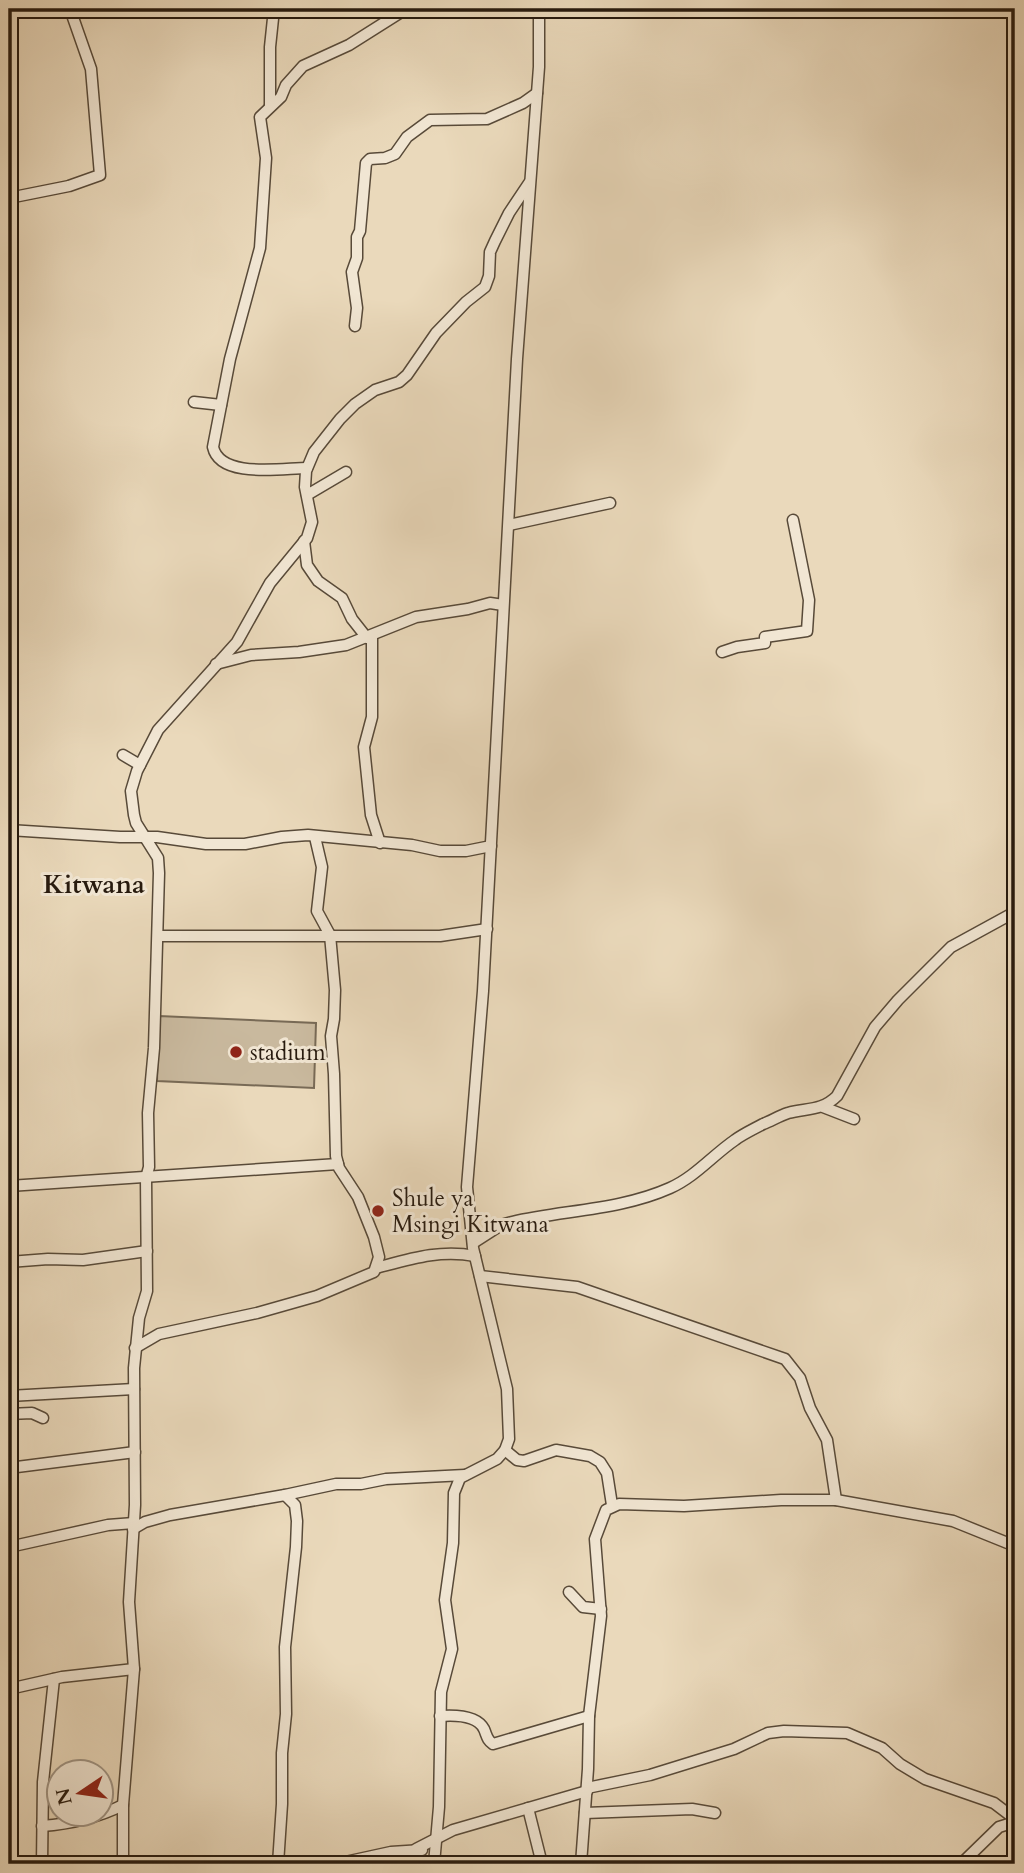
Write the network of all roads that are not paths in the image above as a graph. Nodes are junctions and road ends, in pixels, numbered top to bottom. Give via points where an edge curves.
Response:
1 (70, 9) edge
2 (274, 9) edge
3 (406, 9) edge
4 (539, 9) edge
5 (537, 93) junction
6 (270, 105) junction
7 (529, 183) junction
8 (9, 198) edge
9 (355, 326) dead end
10 (194, 402) dead end
11 (221, 405) junction
12 (307, 468) junction
13 (346, 472) dead end
14 (307, 495) junction
15 (610, 503) dead end
16 (793, 520) dead end
17 (509, 525) junction
18 (304, 541) junction
19 (503, 605) junction
20 (370, 637) junction
21 (722, 652) dead end
22 (216, 664) junction
23 (123, 755) dead end
24 (140, 765) junction
25 (9, 830) edge
26 (315, 837) junction
27 (145, 838) junction
28 (380, 842) junction
29 (492, 846) junction
30 (468, 851) junction
31 (491, 865) junction
32 (9, 876) edge
33 (1015, 912) edge
34 (487, 929) junction
35 (330, 935) junction
36 (158, 936) junction
37 (9, 953) edge
38 (823, 1107) junction
39 (855, 1119) dead end
40 (338, 1164) junction
41 (146, 1178) junction
42 (9, 1186) edge
43 (473, 1243) junction
44 (147, 1251) junction
45 (475, 1256) junction
46 (9, 1262) edge
47 (376, 1268) junction
48 (480, 1276) junction
49 (135, 1348) junction
50 (134, 1389) junction
51 (9, 1396) edge
52 (9, 1414) edge
53 (43, 1418) dead end
54 (505, 1450) junction
55 (135, 1452) junction
56 (9, 1468) edge
57 (465, 1475) junction
58 (285, 1495) junction
59 (836, 1500) junction
60 (612, 1506) junction
61 (134, 1512) junction
62 (151, 1520) junction
63 (134, 1526) junction
64 (1015, 1546) edge
65 (9, 1547) edge
66 (569, 1592) dead end
67 (601, 1609) junction
68 (134, 1669) junction
69 (54, 1679) junction
70 (9, 1689) edge
71 (440, 1716) junction
72 (589, 1716) junction
73 (587, 1790) junction
74 (123, 1805) junction
75 (528, 1808) junction
76 (585, 1813) junction
77 (715, 1813) dead end
78 (1015, 1821) edge
79 (42, 1826) junction
80 (435, 1839) junction
81 (416, 1849) junction
82 (434, 1862) edge
83 (42, 1864) edge
84 (123, 1864) edge
85 (278, 1864) edge
86 (336, 1864) edge
87 (542, 1864) edge
88 (580, 1864) edge
89 (961, 1864) edge

1 - 8 street via 91,69 100,175
2 - 6 street
3 - 6 street via 349,45 303,66
4 - 5 street
5 - 7 street
5 - 9 street via 493,117 430,120 407,137 395,154 368,161 352,272
6 - 11 street via 259,121 266,158 260,248
7 - 12 street via 495,241 485,287 436,333 407,375 375,390 340,419
7 - 17 street
10 - 11 street
11 - 12 street via 213,447 218,459 259,470
12 - 14 street
13 - 14 street
14 - 18 street via 312,522
15 - 17 street
16 - 21 street via 809,600 807,631 773,635 765,637 765,643
17 - 19 street
18 - 20 street via 307,565 318,581 342,598 352,619
18 - 22 street via 270,583 237,642
19 - 20 street via 490,603 416,617
19 - 29 street
20 - 22 street via 335,647 251,655
20 - 28 street via 372,717 363,747 371,815
22 - 24 street via 166,719
23 - 24 street
24 - 27 street via 131,792 136,823
25 - 27 street
26 - 27 street via 293,835 233,844
26 - 28 street
26 - 35 street via 322,867 317,911
27 - 36 street via 158,858
28 - 30 street
29 - 30 street
29 - 31 street
30 - 31 street
31 - 34 street
32 - 37 street
33 - 38 street via 951,947 935,963 874,1027 837,1096
34 - 35 street via 440,936
34 - 43 street via 467,1187
35 - 36 street
35 - 40 street
36 - 41 street
38 - 39 street
38 - 43 street via 784,1114 755,1128 659,1193 512,1222
40 - 41 street
40 - 47 street via 367,1218 379,1257
41 - 42 street
41 - 44 street
43 - 45 street
44 - 46 street via 96,1259
44 - 49 street via 146,1298
45 - 47 street via 436,1254
45 - 48 street
47 - 49 street via 317,1296 159,1334
48 - 54 street via 507,1389 509,1439
48 - 59 street via 577,1287 785,1359 796,1371 828,1440
49 - 50 street
50 - 51 street
50 - 55 street
52 - 53 street via 32,1413
54 - 57 street
54 - 60 street via 524,1461 556,1451 590,1456 607,1473
55 - 56 street
55 - 61 street
57 - 58 street via 336,1484
57 - 71 street via 454,1493 453,1543 444,1600 452,1649
58 - 62 street
58 - 85 street via 295,1505 297,1521 285,1647
59 - 60 street
59 - 64 street via 953,1521
60 - 67 street via 602,1517 595,1539
61 - 62 street
61 - 63 street
62 - 63 street
63 - 65 street via 108,1525
63 - 68 street via 130,1602
66 - 67 street via 583,1607
67 - 72 street
68 - 69 street
68 - 74 street
69 - 70 street
69 - 79 street
71 - 72 street via 476,1721 493,1744
71 - 80 street
72 - 73 street
73 - 75 street
73 - 76 street
73 - 78 street via 734,1749 768,1733 847,1733 882,1748 925,1779 994,1804
74 - 79 street via 82,1821
74 - 84 street
75 - 80 street
75 - 87 street
76 - 77 street
76 - 88 street
78 - 89 street via 999,1827
79 - 83 street
80 - 81 street
80 - 82 street
81 - 82 street
81 - 86 street

